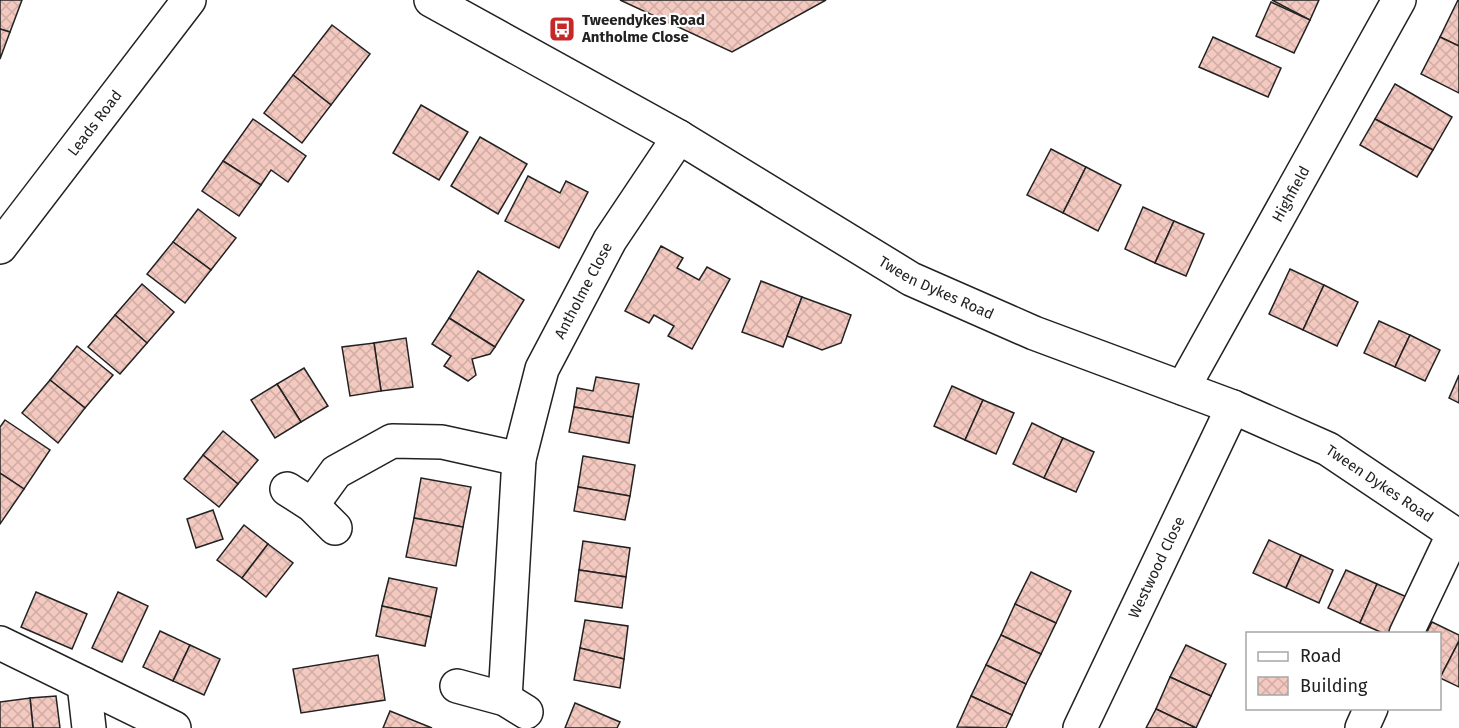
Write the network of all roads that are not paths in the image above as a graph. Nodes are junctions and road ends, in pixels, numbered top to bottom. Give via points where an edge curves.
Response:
1 (189, 0) edge
2 (431, 0) edge
3 (1399, 0) edge
4 (679, 137) junction
5 (0, 247) edge
6 (1183, 388) junction
7 (1233, 407) junction
8 (519, 459) junction
9 (335, 528) dead end
10 (1456, 535) edge
11 (1407, 632) edge
12 (0, 643) edge
13 (84, 684) junction
14 (457, 686) dead end
15 (1370, 710) edge
16 (89, 728) edge
17 (174, 728) edge
18 (1080, 728) edge
19 (1362, 728) edge

1 - 5 street, Leads Road
2 - 4 street, Tween Dykes Road
3 - 6 street, Highfield
4 - 6 street, Tween Dykes Road via 911,279 1034,333
4 - 8 street, Antholme Close via 610,240 542,369
6 - 7 street, Tween Dykes Road
7 - 10 street, Tween Dykes Road via 1329,449
7 - 18 street, Westwood Close
8 - 9 street via 442,442 392,441 300,497
8 - 14 street, Antholme Close via 515,705
10 - 11 street
12 - 13 street
13 - 16 street
13 - 17 street
15 - 19 street

